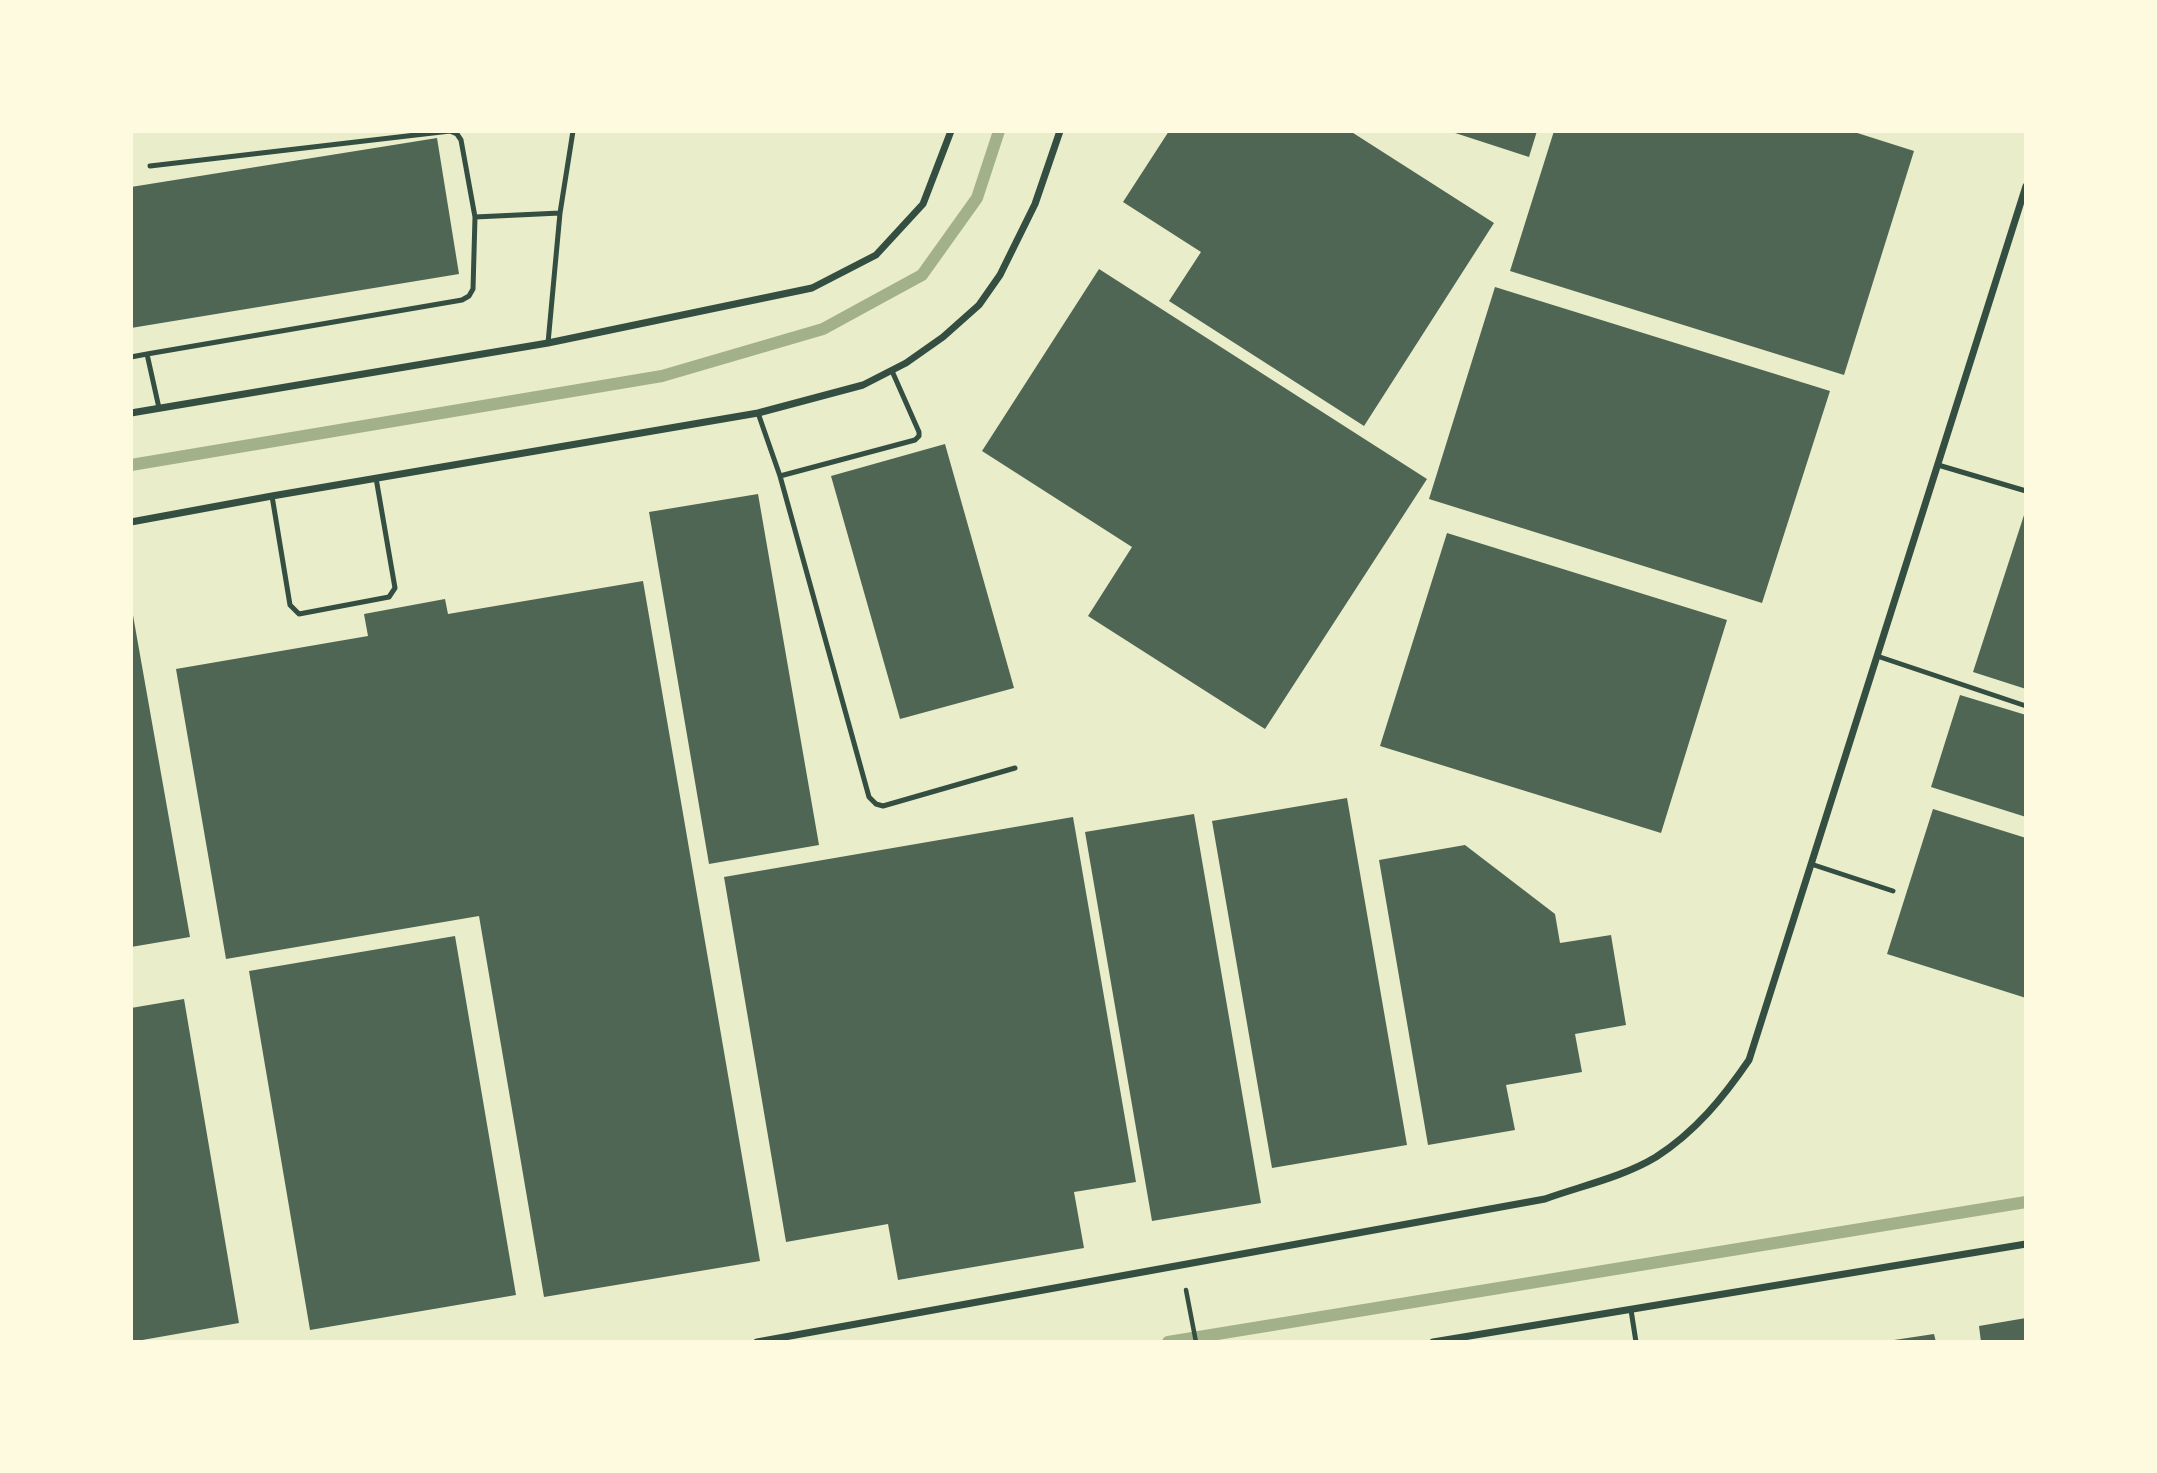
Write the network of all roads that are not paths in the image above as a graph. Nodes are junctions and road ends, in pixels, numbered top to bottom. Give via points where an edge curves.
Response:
1 (573, 131) edge
2 (951, 131) edge
3 (1060, 131) edge
4 (150, 166) dead end
5 (2026, 186) edge
6 (560, 213) junction
7 (475, 217) junction
8 (548, 343) junction
9 (147, 354) junction
10 (131, 357) edge
11 (892, 371) junction
12 (159, 408) junction
13 (131, 413) edge
14 (758, 413) junction
15 (1938, 465) junction
16 (780, 476) junction
17 (376, 478) junction
18 (2026, 491) edge
19 (272, 496) junction
20 (131, 522) edge
21 (1877, 656) junction
22 (2026, 706) edge
23 (1015, 768) dead end
24 (1811, 864) junction
25 (1893, 891) dead end
26 (2026, 1244) edge
27 (1631, 1310) junction
28 (1462, 1339) edge
29 (757, 1342) edge
30 (1433, 1342) edge
31 (1636, 1342) edge

1 - 6 lane
2 - 8 street via 923,204 876,255 812,288
3 - 11 street via 1035,204 1000,275 979,305 943,337
4 - 7 lane via 450,131 461,140
5 - 15 street
6 - 7 lane
6 - 8 lane
7 - 9 lane via 473,289 461,300
8 - 12 street
9 - 10 lane
9 - 12 lane
11 - 14 street via 863,385
11 - 16 lane via 919,432 915,440
12 - 13 street
14 - 16 lane
14 - 17 street
15 - 18 lane
15 - 21 street
16 - 23 lane via 869,797 883,806
17 - 19 street
17 - 19 lane via 395,588 389,597 299,614 290,605
19 - 20 street
21 - 22 lane
21 - 24 street
24 - 25 lane
24 - 29 street via 1749,1060 1721,1101 1684,1136 1654,1158 1617,1175 1545,1199
26 - 27 street
27 - 28 street
27 - 31 lane
28 - 30 street

